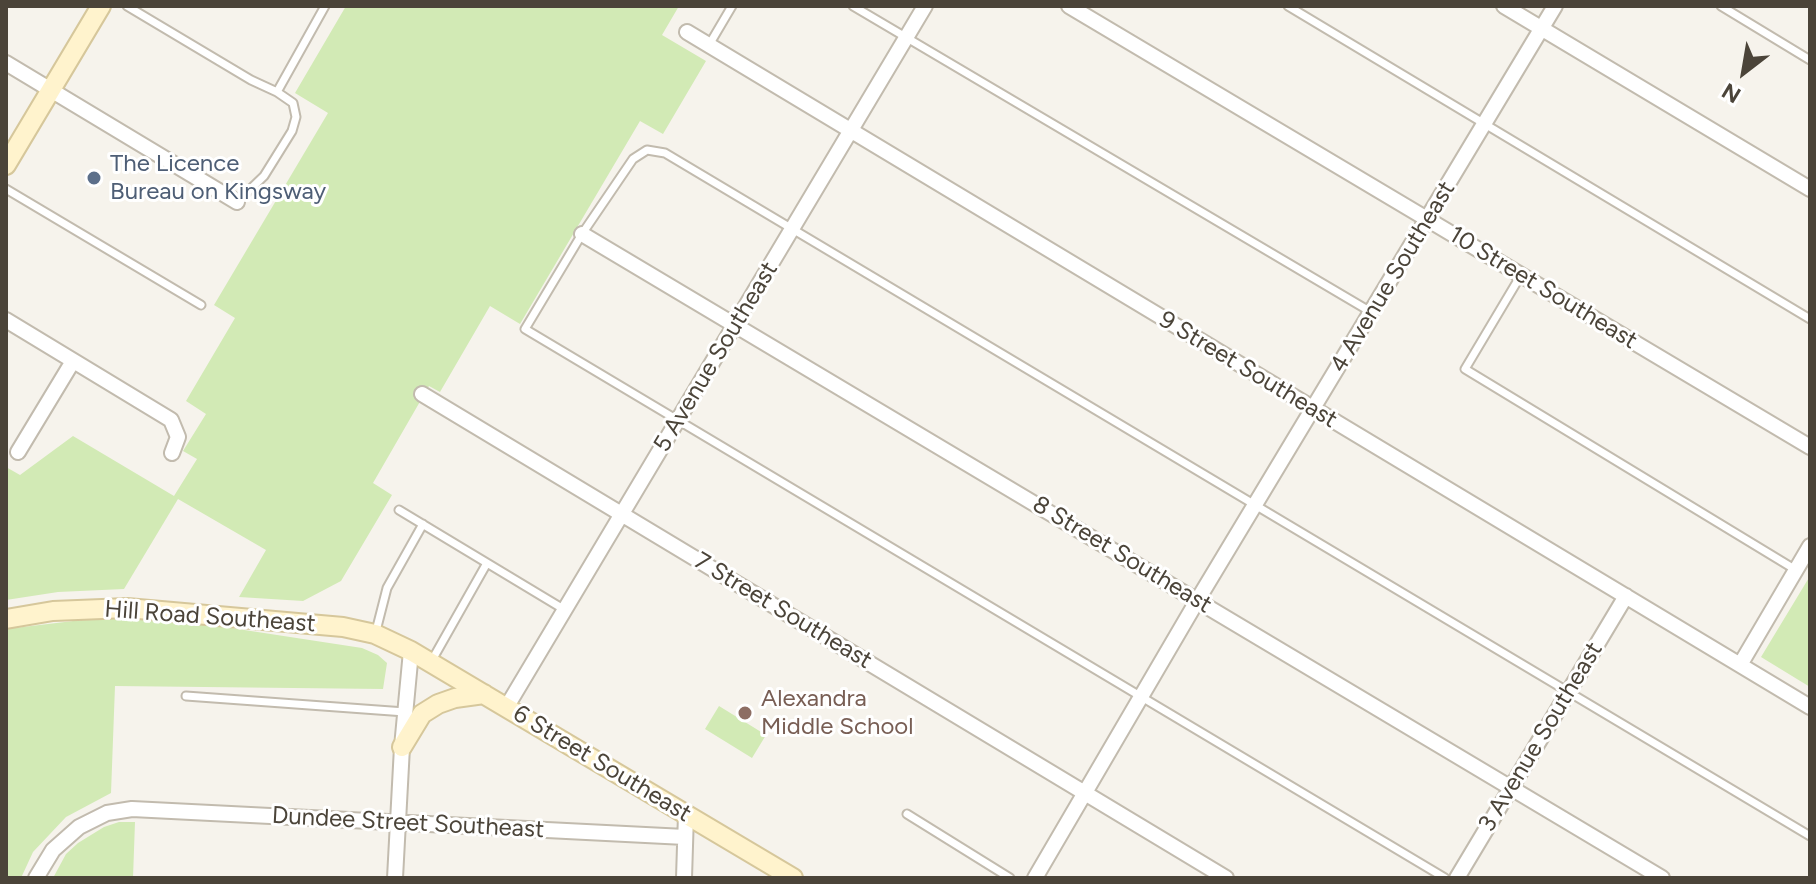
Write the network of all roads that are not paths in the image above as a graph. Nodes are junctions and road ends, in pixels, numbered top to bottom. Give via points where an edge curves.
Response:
1 (101, 6) edge
2 (127, 6) edge
3 (325, 6) edge
4 (732, 6) edge
5 (853, 6) edge
6 (925, 6) edge
7 (1069, 6) edge
8 (1288, 6) edge
9 (1504, 6) edge
10 (1555, 6) edge
11 (1721, 6) edge
12 (1542, 29) junction
13 (687, 32) dead end
14 (906, 38) junction
15 (708, 45) junction
16 (1810, 60) edge
17 (6, 63) edge
18 (51, 90) junction
19 (277, 92) junction
20 (1484, 124) junction
21 (850, 131) junction
22 (6, 165) edge
23 (6, 189) edge
24 (1810, 189) edge
25 (237, 202) joint
26 (1427, 219) junction
27 (792, 229) junction
28 (582, 234) junction
29 (1521, 275) junction
30 (201, 305) dead end
31 (1371, 312) junction
32 (1810, 319) edge
33 (6, 320) edge
34 (735, 324) junction
35 (73, 361) junction
36 (422, 394) dead end
37 (1313, 409) junction
38 (678, 421) junction
39 (1810, 447) edge
40 (12, 449) edge
41 (172, 453) dead end
42 (1255, 505) junction
43 (399, 510) dead end
44 (622, 514) junction
45 (423, 524) junction
46 (1810, 546) edge
47 (487, 563) junction
48 (1796, 570) junction
49 (1626, 596) junction
50 (1197, 601) junction
51 (565, 610) junction
52 (6, 619) edge
53 (375, 634) junction
54 (411, 651) junction
55 (431, 662) junction
56 (1740, 665) junction
57 (1568, 692) junction
58 (484, 694) junction
59 (186, 696) dead end
60 (1141, 698) junction
61 (1810, 707) edge
62 (506, 708) junction
63 (405, 712) junction
64 (402, 747) junction
65 (1511, 788) junction
66 (1085, 794) junction
67 (686, 814) junction
68 (907, 814) dead end
69 (398, 822) junction
70 (1810, 836) edge
71 (685, 837) junction
72 (36, 878) edge
73 (395, 878) edge
74 (684, 878) edge
75 (793, 878) edge
76 (1010, 878) edge
77 (1035, 878) edge
78 (1226, 878) edge
79 (1445, 878) edge
80 (1457, 878) edge
81 (1662, 878) edge

1 - 18 street
2 - 19 lane
3 - 19 lane
4 - 15 lane
5 - 14 lane
6 - 14 street, 5 Avenue Southeast
7 - 26 street, 10 Street Southeast
8 - 20 lane
9 - 12 street
10 - 12 street, 4 Avenue Southeast
11 - 16 lane
12 - 20 street, 4 Avenue Southeast
12 - 24 street
13 - 15 street, 9 Street Southeast
14 - 21 street, 5 Avenue Southeast
14 - 31 lane
15 - 21 street, 9 Street Southeast
17 - 18 street
18 - 22 street
18 - 25 street
19 - 25 lane via 293,103 292,131 264,176
20 - 26 street, 4 Avenue Southeast
20 - 32 lane
21 - 27 street, 5 Avenue Southeast
21 - 37 street, 9 Street Southeast
23 - 30 lane
26 - 29 street, 10 Street Southeast
26 - 31 street, 4 Avenue Southeast
27 - 28 lane via 665,153 647,150 633,159
27 - 34 street, 5 Avenue Southeast
27 - 42 lane
28 - 34 street, 8 Street Southeast
28 - 38 lane via 525,329
29 - 39 street, 10 Street Southeast
29 - 48 lane via 1465,369
31 - 37 street, 4 Avenue Southeast
33 - 35 street
34 - 38 street, 5 Avenue Southeast
34 - 50 street, 8 Street Southeast
35 - 40 street
35 - 41 street via 171,420 178,437
36 - 44 street, 7 Street Southeast
37 - 42 street, 4 Avenue Southeast
37 - 49 street, 9 Street Southeast
38 - 44 street, 5 Avenue Southeast
38 - 60 lane
42 - 50 street, 4 Avenue Southeast
42 - 57 lane
43 - 45 lane
44 - 51 street, 5 Avenue Southeast
44 - 66 street, 7 Street Southeast
45 - 47 lane
45 - 53 lane via 387,588
46 - 48 street
47 - 51 lane
47 - 55 lane
48 - 56 street
49 - 56 street, 9 Street Southeast
49 - 57 street, 3 Avenue Southeast
50 - 60 street, 4 Avenue Southeast
50 - 65 street, 8 Street Southeast
51 - 62 street, 5 Avenue Southeast
52 - 53 street, Hill Road Southeast via 127,608
53 - 54 street, Hill Road Southeast
54 - 55 street, 6 Street Southeast
54 - 63 street
55 - 58 street, 6 Street Southeast
56 - 61 street, 9 Street Southeast
57 - 65 street, 3 Avenue Southeast
57 - 70 lane
58 - 62 street, 6 Street Southeast
58 - 64 street via 455,698 422,714
59 - 63 lane
60 - 66 street, 4 Avenue Southeast
60 - 79 lane
62 - 67 street, 6 Street Southeast
63 - 64 street
64 - 69 street
65 - 80 street, 3 Avenue Southeast
65 - 81 street, 8 Street Southeast
66 - 77 street, 4 Avenue Southeast
66 - 78 street, 7 Street Southeast
67 - 71 street
67 - 75 street, 6 Street Southeast
68 - 76 lane
69 - 71 street, Dundee Street Southeast
69 - 72 street, Dundee Street Southeast via 132,809 107,813 79,827 53,850
69 - 73 street
71 - 74 street

